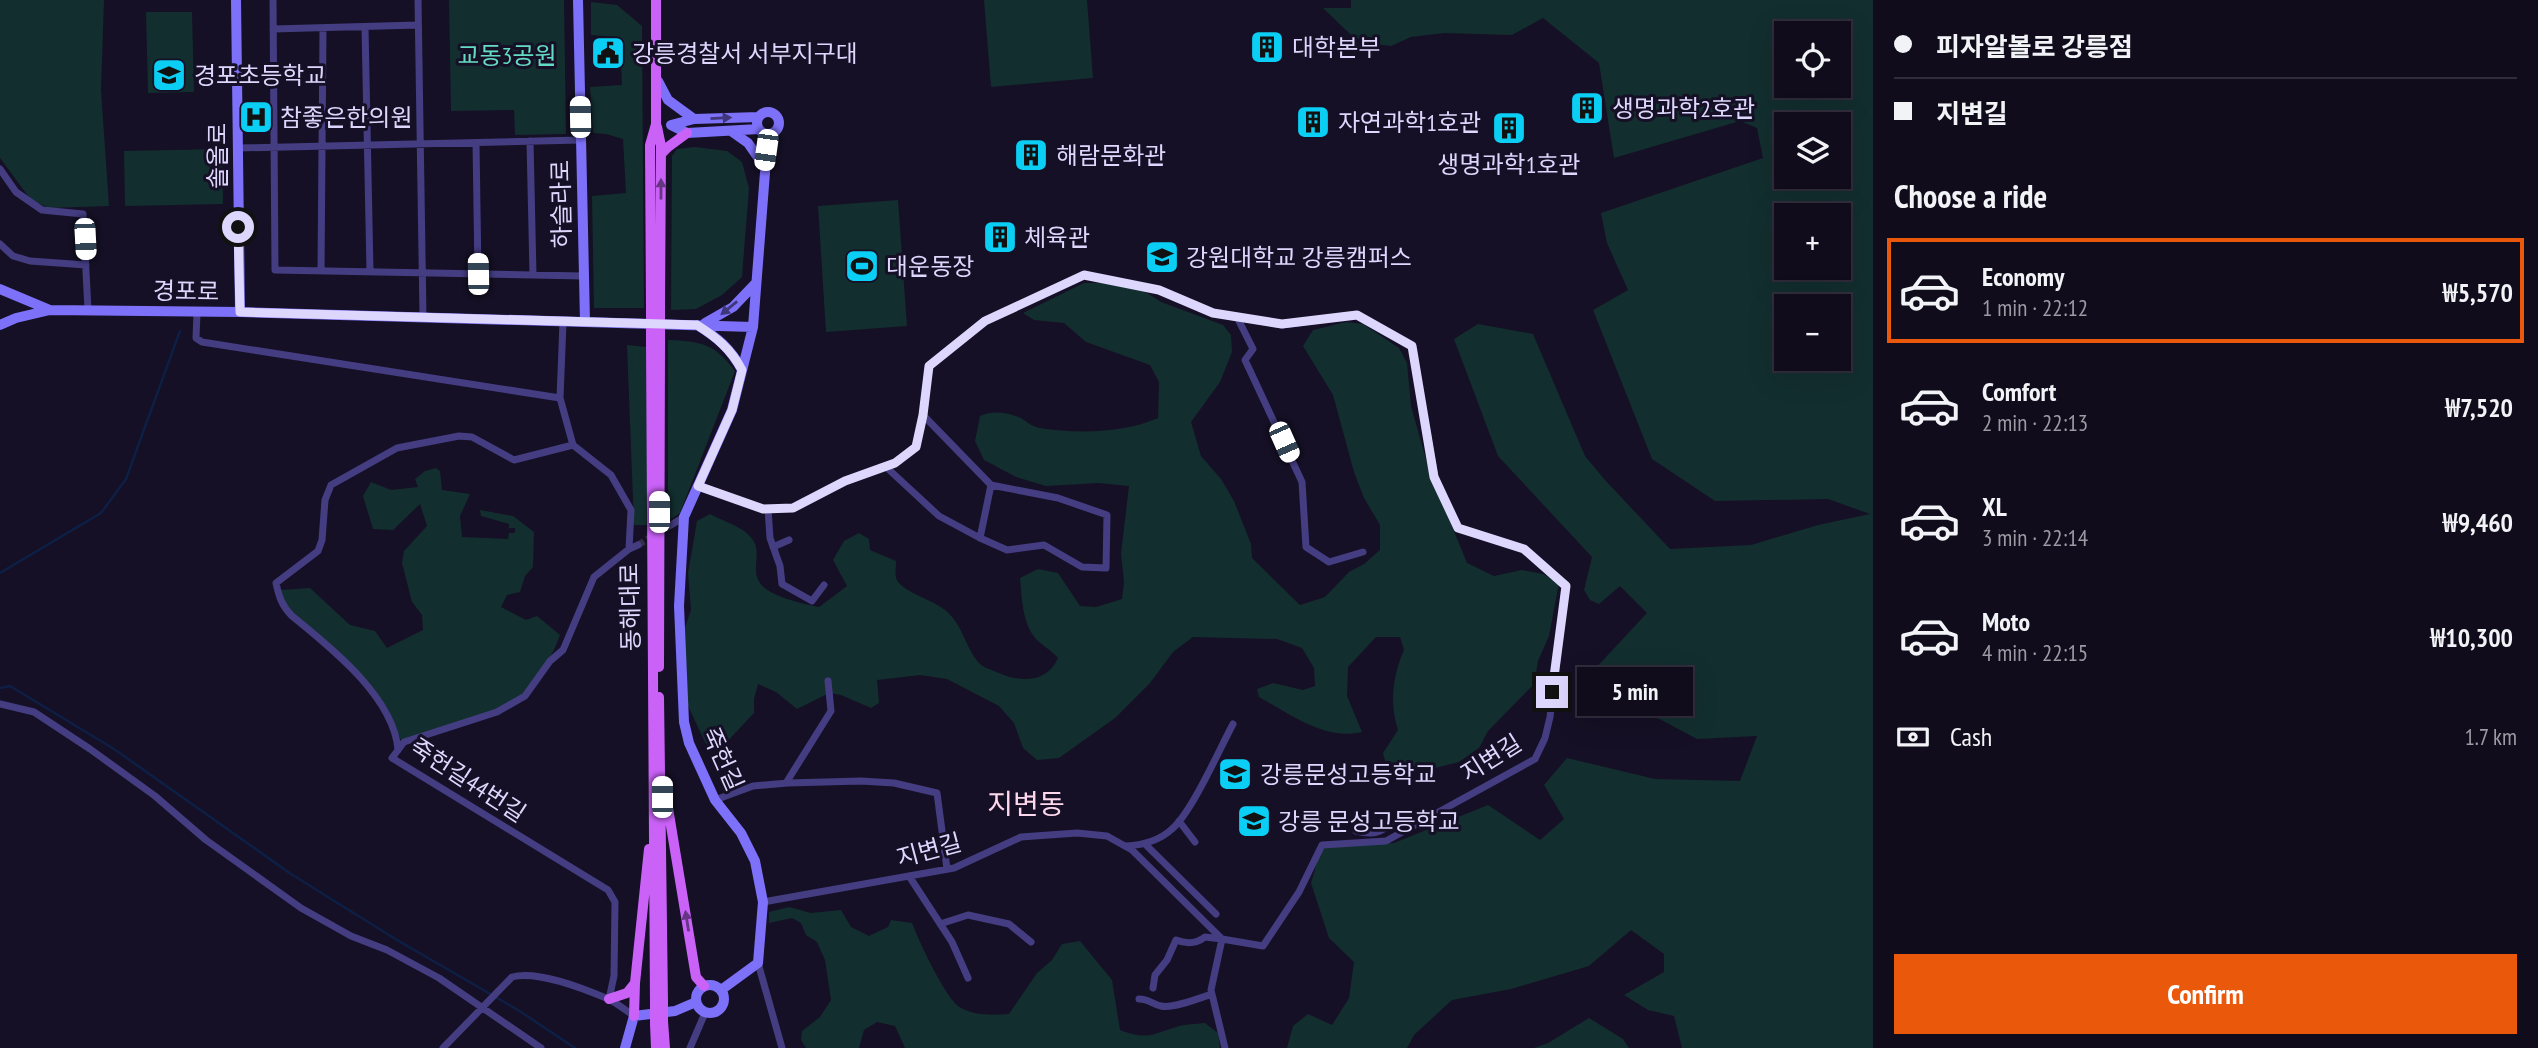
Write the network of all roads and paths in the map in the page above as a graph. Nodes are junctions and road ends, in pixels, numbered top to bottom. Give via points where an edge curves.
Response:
1 (236, 0) edge
2 (273, 0) edge
3 (418, 0) edge
4 (578, 0) edge
5 (656, 0) edge
6 (418, 25) junction
7 (365, 27) junction
8 (323, 28) junction
9 (273, 29) junction
10 (658, 81) junction
11 (759, 117) junction
12 (694, 119) junction
13 (656, 124) junction
14 (671, 125) junction
15 (730, 131) junction
16 (763, 131) junction
17 (687, 133) junction
18 (580, 140) junction
19 (530, 141) junction
20 (476, 143) junction
21 (420, 144) junction
22 (367, 146) junction
23 (322, 147) junction
24 (238, 148) junction
25 (274, 148) junction
26 (661, 154) junction
27 (764, 166) junction
28 (0, 169) edge
29 (0, 244) edge
30 (86, 265) junction
31 (321, 271) junction
32 (370, 272) junction
33 (422, 272) junction
34 (478, 274) junction
35 (533, 275) junction
36 (583, 276) junction
37 (756, 282) junction
38 (0, 289) edge
39 (655, 306) junction
40 (50, 310) junction
41 (88, 310) junction
42 (240, 312) junction
43 (197, 313) junction
44 (423, 317) junction
45 (1237, 317) junction
46 (563, 322) junction
47 (585, 322) junction
48 (697, 325) junction
49 (0, 326) edge
50 (753, 327) junction
51 (655, 345) junction
52 (742, 370) junction
53 (560, 398) junction
54 (923, 415) junction
55 (573, 445) junction
56 (885, 466) junction
57 (990, 485) junction
58 (698, 486) junction
59 (768, 509) junction
60 (684, 517) junction
61 (671, 525) tunnel mouth
62 (980, 538) junction
63 (789, 540) dead end
64 (638, 545) tunnel mouth
65 (773, 547) junction
66 (628, 549) junction
67 (1363, 552) dead end
68 (824, 585) dead end
69 (828, 681) dead end
70 (0, 704) edge
71 (1233, 724) dead end
72 (398, 750) junction
73 (662, 771) junction
74 (786, 783) junction
75 (715, 800) junction
76 (654, 812) junction
77 (1179, 821) junction
78 (1356, 831) dead end
79 (1399, 834) junction
80 (1195, 842) dead end
81 (1146, 845) junction
82 (1126, 846) junction
83 (947, 869) junction
84 (909, 876) junction
85 (762, 902) junction
86 (1216, 914) dead end
87 (940, 924) junction
88 (1222, 939) junction
89 (1031, 942) dead end
90 (758, 963) junction
91 (968, 978) dead end
92 (635, 983) junction
93 (704, 986) junction
94 (1153, 988) dead end
95 (721, 990) junction
96 (1212, 994) junction
97 (609, 999) junction
98 (1139, 999) dead end
99 (695, 1002) junction
100 (659, 1003) junction
101 (484, 1005) junction
102 (705, 1013) junction
103 (634, 1016) junction
104 (659, 1022) junction
105 (625, 1046) edge
106 (443, 1048) edge
107 (541, 1048) edge
108 (656, 1048) edge
109 (665, 1048) edge
110 (690, 1048) edge
111 (782, 1048) edge
112 (1225, 1048) edge

1 - 24 street, 솔올로
2 - 9 street
3 - 6 street
4 - 18 street, 하슬라로
5 - 10 main road, 동해대로
6 - 7 street
6 - 21 street
7 - 8 street
7 - 22 street
8 - 9 street
8 - 23 street
9 - 25 street
10 - 12 street via 668,100
10 - 13 main road, 동해대로
12 -> 11 street
11 - 16 street
11 - 16 street via 769,113 777,118 774,132
12 - 14 street
13 - 14 street
13 - 26 main road, 동해대로
13 - 39 main road, 동해대로 via 650,145
14 - 17 street
15 - 16 street
15 - 17 street
15 - 27 street via 748,143
16 - 27 street
17 - 26 main road
18 - 19 street
18 - 36 street, 하슬라로
19 - 20 street
19 - 35 street
20 - 21 street
20 - 34 street
21 - 22 street
21 - 33 street
22 - 23 street
22 - 32 street
23 - 25 street
23 - 31 street
24 - 25 street
24 - 42 street, 솔올로
25 - 31 street via 275,270
39 -> 26 main road, 동해대로
27 - 37 street
28 - 30 street via 16,192 42,211 83,214
29 - 30 street via 13,256 30,261
30 - 41 street
31 - 32 street
32 - 33 street
33 - 34 street
33 - 44 street
34 - 35 street
35 - 36 street
36 - 47 street, 하슬라로
37 -> 48 street via 733,307
37 - 50 street
38 - 40 street
39 - 51 main road, 동해대로, bridge
40 - 41 street, 경포로
40 - 49 street, 경포로
41 - 43 street, 경포로
42 - 43 street, 경포로
42 - 44 street, 경포로
43 - 53 street via 196,338 202,342
44 - 46 street, 경포로
45 - 54 street, 지변길 via 1213,313 1159,290 1084,275 985,321 929,366
45 - 67 street via 1253,349 1245,360 1302,482 1306,547 1329,562
45 - 79 street, 지변길 via 1282,324 1357,315 1412,346 1434,477 1458,528 1524,549 1566,586 1549,717 1535,759
46 - 47 street, 경포로
46 - 53 street
47 - 48 street, 경포로
48 - 50 street, 경포로
48 - 52 street via 718,338
50 - 52 street
51 - 73 main road, 동해대로
51 - 76 main road, 동해대로 via 650,594
52 - 58 street via 732,410
53 - 55 street
54 - 56 street, 지변길 via 916,447
54 - 57 street
55 - 66 street via 611,475 631,510
55 - 72 street via 514,460 472,438 458,436 397,448 331,485 318,551 276,583 279,597 283,607 377,698 389,716
56 - 59 street, 지변길 via 793,508
56 - 62 street via 939,516
57 - 62 street
57 - 62 street via 1058,498 1107,515 1106,568 1082,567 1045,545 1007,550
58 - 59 street, 지변길
58 - 60 street
59 - 65 street
60 - 61 street
60 - 75 street, 죽헌길 via 678,606 684,722
63 - 65 street
64 - 66 street, 죽헌길44번길
65 - 68 street via 782,584 812,601
66 - 72 street, 죽헌길44번길 via 594,578 563,650 524,696 497,712 404,742
69 - 74 street via 831,711
70 - 101 street via 34,712 90,749 301,908
71 - 77 street
72 - 97 street, 죽헌길44번길 via 392,758 608,890 615,902 614,976
93 -> 73 main road via 696,977
73 - 100 main road, 동해대로
74 - 75 street via 753,786
74 - 83 street via 894,783 937,793
75 - 85 street, 죽헌길 via 741,833 755,861
76 - 92 main road
76 - 100 main road, 동해대로
77 - 80 street
77 - 81 street
78 - 79 street via 1380,834 1396,821 1401,824
79 - 88 street, 지변길 via 1386,841 1322,845 1263,946
81 - 82 street
81 - 86 street
82 - 83 street, 지변길 via 1107,836 1077,833 1021,836
82 - 88 street, 지변길
83 - 84 street, 지변길
84 - 85 street, 지변길
84 - 87 street
85 - 90 street, 죽헌길
87 - 89 street via 968,915 1009,924
87 - 91 street
88 - 94 street via 1176,940 1155,975
88 - 96 street
90 - 95 street
90 - 111 street
92 - 97 main road via 627,993
92 - 103 main road
93 - 95 street
93 - 99 street
95 - 102 street via 721,1008
96 - 98 street via 1170,1006
96 - 112 street
97 - 101 street via 521,974
97 - 103 street
99 - 102 street
99 - 103 street via 675,1011
100 - 104 main road, 동해대로, bridge
101 - 106 street
101 - 107 street
102 - 110 street
103 - 105 street
104 - 108 main road, 동해대로
104 - 109 main road, 동해대로

